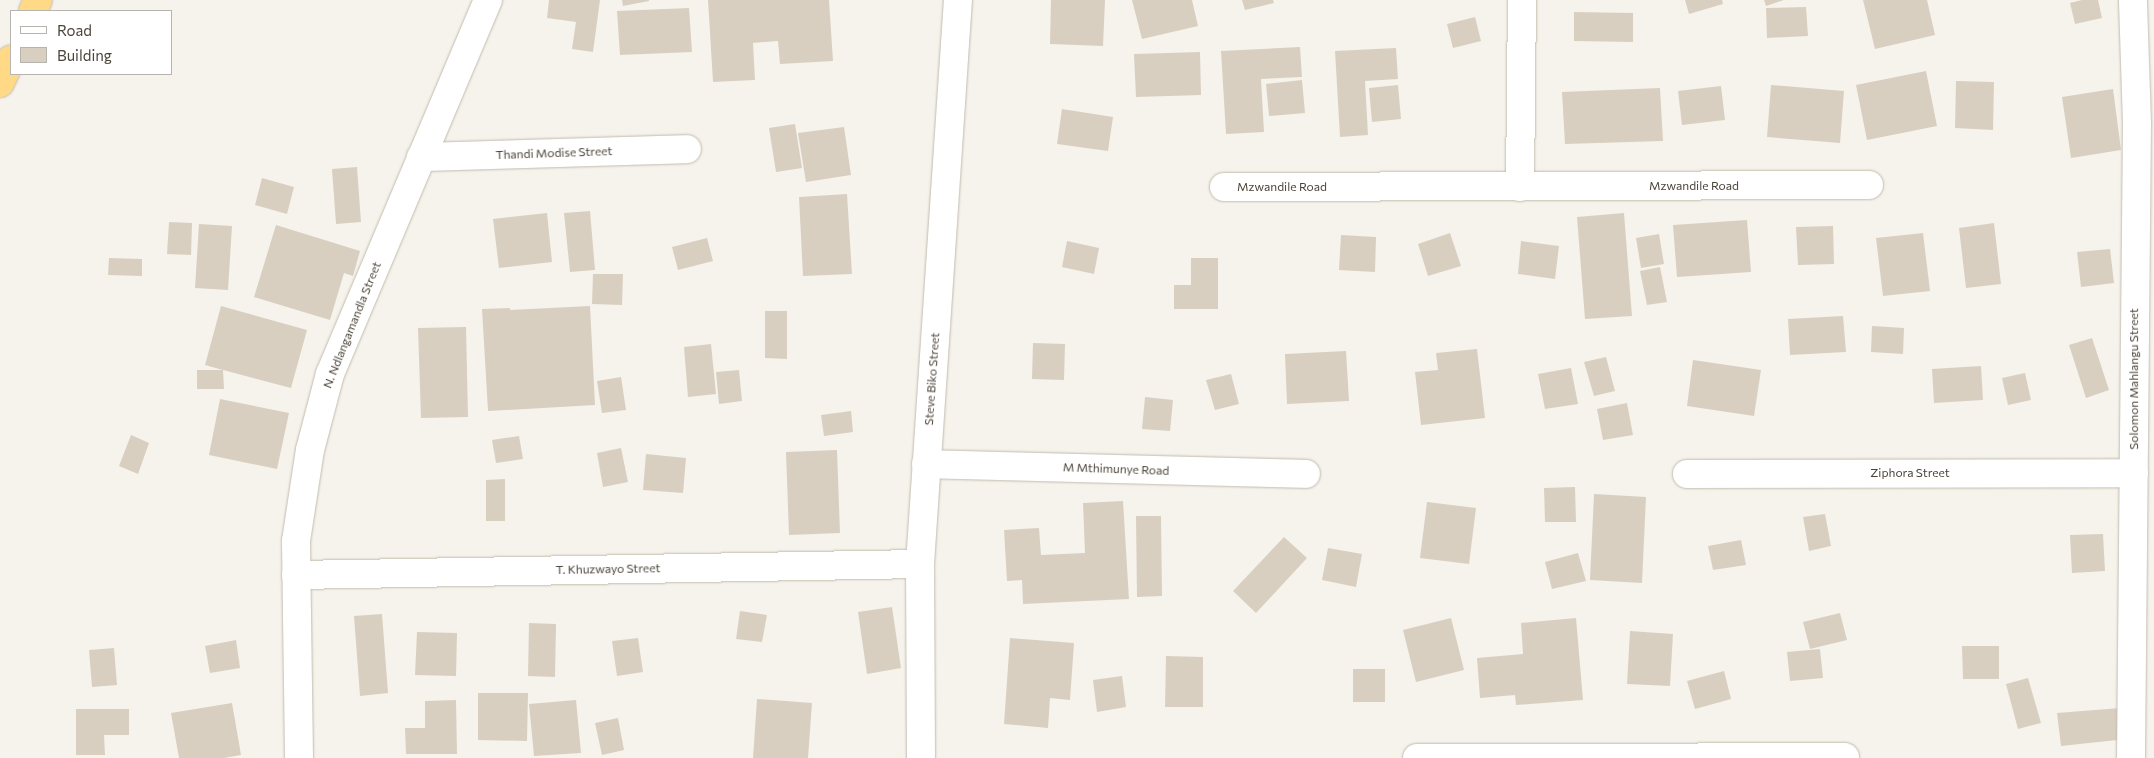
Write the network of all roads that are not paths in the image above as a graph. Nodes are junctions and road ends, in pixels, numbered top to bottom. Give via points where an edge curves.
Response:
1 (488, 0) edge
2 (958, 0) edge
3 (1522, 0) edge
4 (2133, 0) edge
5 (10, 61) edge
6 (0, 83) edge
7 (687, 148) dead end
8 (421, 157) junction
9 (1869, 185) dead end
10 (1224, 187) dead end
11 (1520, 187) junction
12 (926, 464) junction
13 (2134, 473) junction
14 (1306, 474) dead end
15 (1687, 474) dead end
16 (920, 564) junction
17 (296, 575) junction
18 (1683, 757) edge
19 (1845, 757) edge
20 (299, 758) edge
21 (921, 758) edge
22 (1417, 758) edge
23 (2131, 758) edge

1 - 8 street, N. Ndlangamandla Street
2 - 12 street, Steve Biko Street
3 - 11 street
4 - 13 street, Solomon Mahlangu Street via 2137,123
5 - 6 highway
7 - 8 street, Thandi Modise Street
8 - 17 street, N. Ndlangamandla Street via 330,374 308,459 296,541
9 - 11 street, Mzwandile Road
10 - 11 street, Mzwandile Road
12 - 14 street, M Mthimunye Road
12 - 16 street, Steve Biko Street
13 - 15 street, Ziphora Street
13 - 23 street, Solomon Mahlangu Street
16 - 17 street, T. Khuzwayo Street
16 - 21 street, Steve Biko Street
17 - 20 street, N. Ndlangamandla Street
18 - 19 street
18 - 22 street

